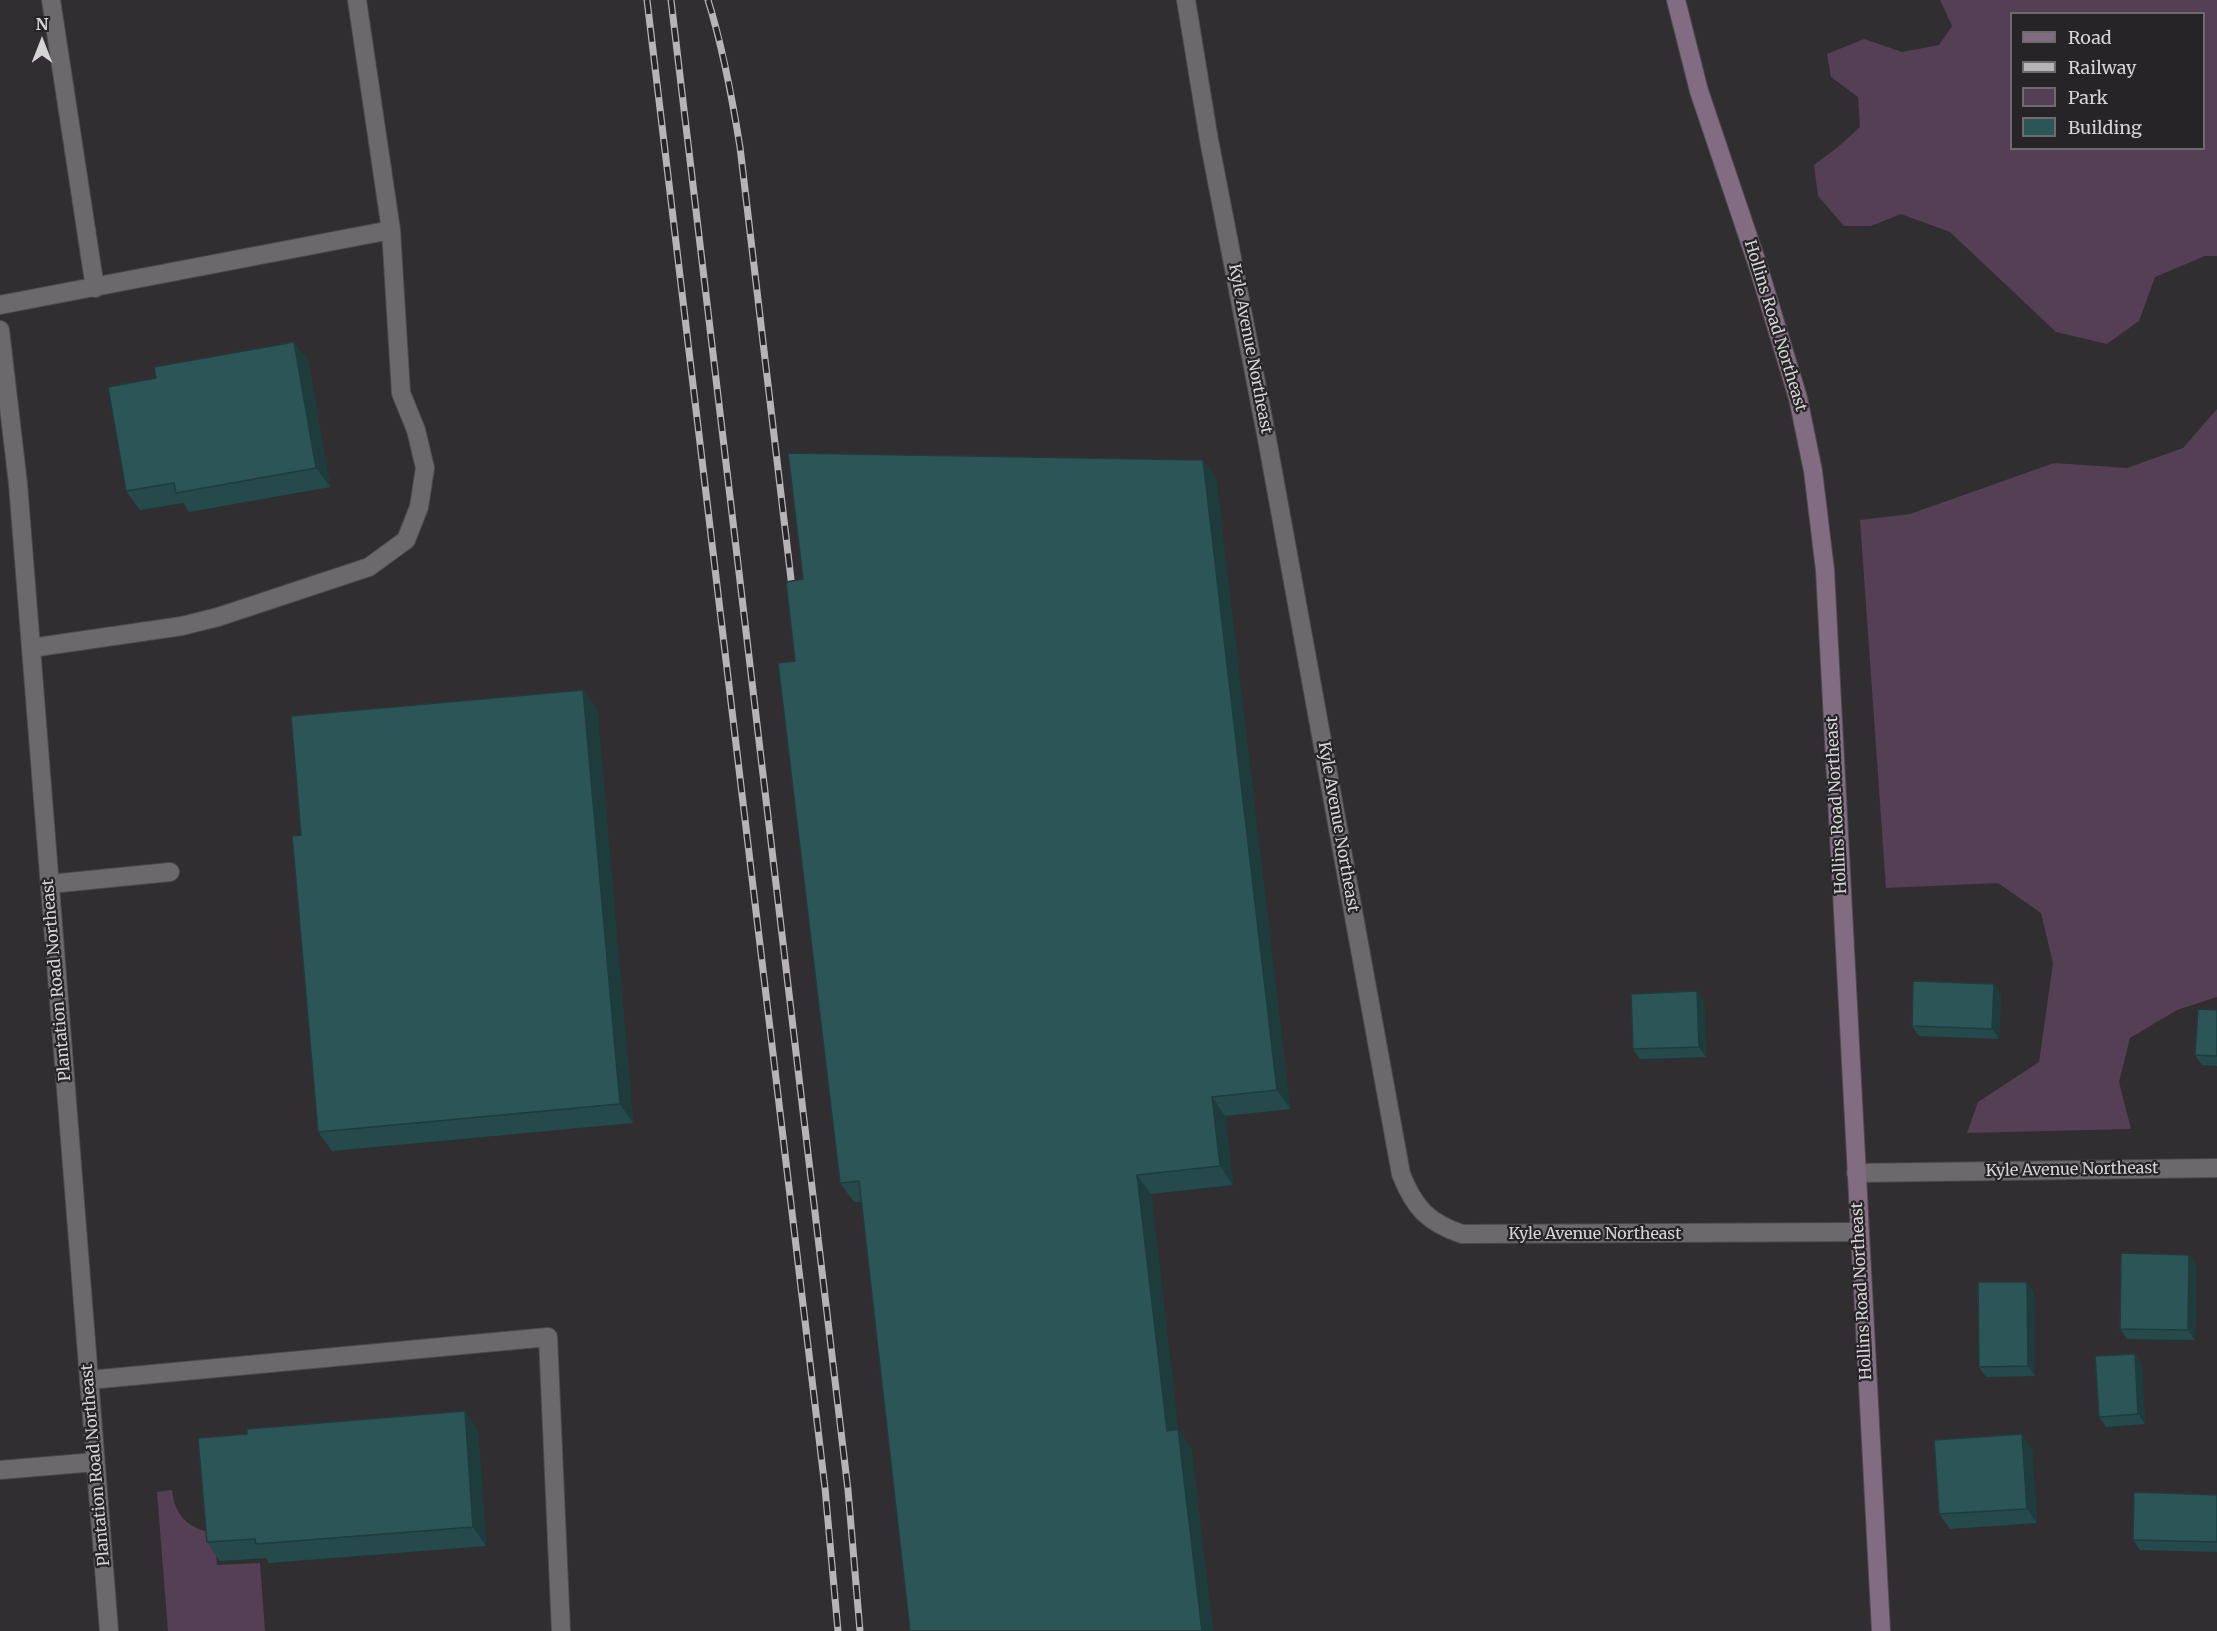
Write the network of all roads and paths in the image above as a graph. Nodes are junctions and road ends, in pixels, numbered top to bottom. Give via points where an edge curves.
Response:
1 (51, 0) edge
2 (357, 0) edge
3 (1186, 0) edge
4 (1676, 0) edge
5 (391, 230) junction
6 (96, 288) junction
7 (0, 305) edge
8 (0, 330) edge
9 (31, 648) junction
10 (170, 872) dead end
11 (50, 884) junction
12 (2217, 1168) edge
13 (1856, 1173) junction
14 (1859, 1232) junction
15 (89, 1380) junction
16 (96, 1462) junction
17 (0, 1470) edge
18 (109, 1631) edge
19 (561, 1631) edge
20 (1881, 1631) edge

1 - 6 street
2 - 5 street
3 - 14 street, Kyle Avenue Northeast via 1401,1174 1409,1194 1425,1215 1462,1234
4 - 13 main road, Hollins Road Northeast via 1699,91 1798,398 1813,471 1825,570
5 - 6 street
5 - 9 street via 401,393 416,430 425,468 419,507 406,540 369,567 218,617
6 - 7 street
8 - 9 street, Plantation Road Northeast
9 - 11 street, Plantation Road Northeast
10 - 11 street
11 - 15 street, Plantation Road Northeast
12 - 13 street, Kyle Avenue Northeast
13 - 14 main road, Hollins Road Northeast
14 - 20 main road, Hollins Road Northeast
15 - 16 street, Plantation Road Northeast
15 - 19 street via 548,1337
16 - 17 street
16 - 18 street, Plantation Road Northeast

